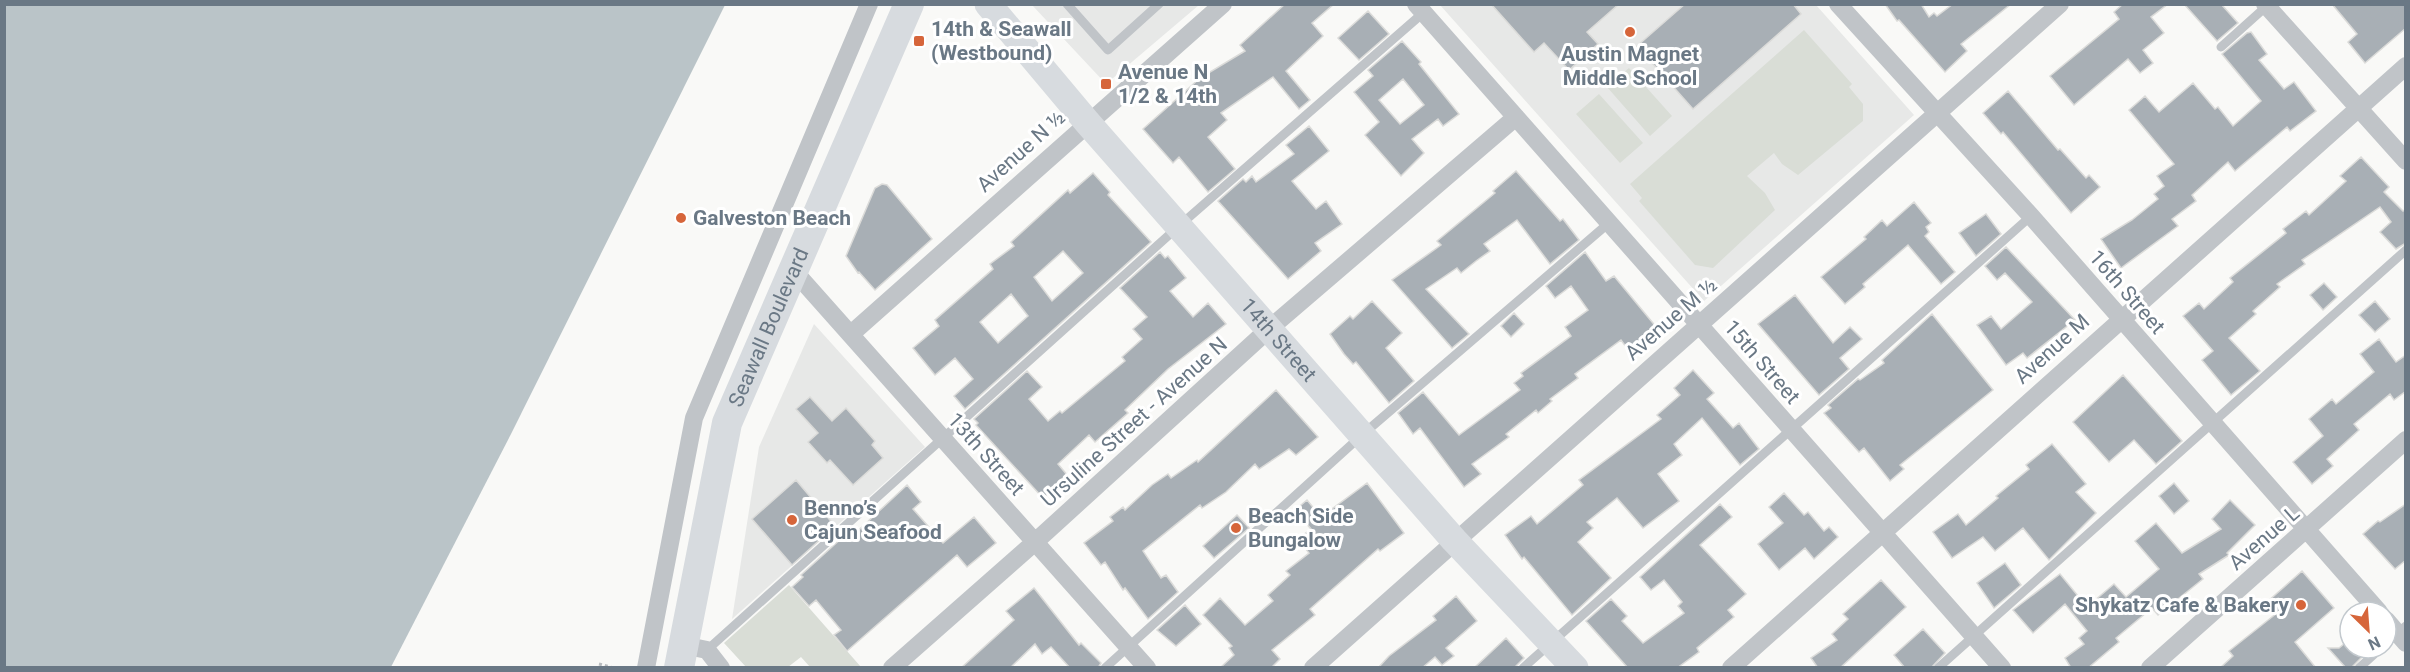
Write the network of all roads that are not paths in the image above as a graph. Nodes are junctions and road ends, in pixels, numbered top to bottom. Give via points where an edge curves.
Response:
1 (869, 4) edge
2 (909, 4) edge
3 (988, 4) edge
4 (1066, 4) edge
5 (1159, 4) edge
6 (1223, 4) edge
7 (2060, 4) edge
8 (2267, 5) edge
9 (1846, 7) edge
10 (1420, 9) edge
11 (2221, 47) dead end
12 (2406, 66) edge
13 (2356, 109) junction
14 (1937, 113) junction
15 (1516, 117) junction
16 (1087, 122) junction
17 (2406, 161) edge
18 (2031, 216) junction
19 (1610, 222) junction
20 (1179, 226) junction
21 (2406, 250) edge
22 (793, 270) junction
23 (2120, 319) junction
24 (1700, 325) junction
25 (1269, 330) junction
26 (851, 334) junction
27 (2212, 424) junction
28 (1790, 429) junction
29 (1362, 435) junction
30 (944, 440) junction
31 (2406, 440) edge
32 (2307, 530) junction
33 (1882, 532) junction
34 (1454, 540) junction
35 (1035, 542) junction
36 (2368, 600) edge
37 (1973, 636) junction
38 (1552, 642) junction
39 (1128, 646) junction
40 (690, 654) edge
41 (646, 668) edge
42 (721, 668) edge
43 (892, 668) edge
44 (1105, 668) edge
45 (1147, 668) edge
46 (1312, 668) edge
47 (1523, 668) edge
48 (1575, 668) edge
49 (1731, 668) edge
50 (1938, 668) edge
51 (2002, 668) edge
52 (2150, 668) edge

1 - 41 street via 694,418
2 - 22 main road, Seawall Boulevard
3 - 16 main road, 14th Street
4 - 5 lane via 1108,50
6 - 16 street, Avenue N ½
7 - 14 street, Avenue M ½
8 - 11 lane
8 - 13 street
9 - 14 street, 16th Street
10 - 15 street, 15th Street
10 - 20 lane
12 - 13 street, Avenue M
13 - 17 street
13 - 23 street, Avenue M
14 - 18 street, 16th Street
14 - 24 street, Avenue M ½
15 - 19 street, 15th Street
15 - 25 street, Ursuline Street - Avenue N
16 - 20 main road, 14th Street
16 - 26 street, Avenue N ½
18 - 23 street, 16th Street
18 - 28 lane
19 - 24 street, 15th Street
19 - 29 lane
20 - 25 main road, 14th Street
20 - 30 lane
21 - 27 lane
22 - 26 street, 13th Street
22 - 40 main road, Seawall Boulevard via 727,423
23 - 27 street, 16th Street
23 - 33 street, Avenue M
24 - 28 street, 15th Street
24 - 34 street, Avenue M ½
25 - 29 main road, 14th Street
25 - 35 street, Ursuline Street - Avenue N
26 - 30 street, 13th Street
27 - 32 street, 16th Street
27 - 37 lane
28 - 33 street, 15th Street
28 - 38 lane
29 - 34 main road, 14th Street
29 - 39 lane
30 - 35 street, 13th Street
30 - 40 lane
31 - 32 street, Avenue L
32 - 36 street, 16th Street
32 - 52 street, Avenue L
33 - 37 street, 15th Street
33 - 49 street, Avenue M
34 - 38 main road, 14th Street
34 - 46 street, Avenue M ½
35 - 39 street, 13th Street
35 - 43 street, Ursuline Street - Avenue N
37 - 50 lane
37 - 51 street, 15th Street
38 - 47 lane
38 - 48 main road, 14th Street
39 - 44 lane
39 - 45 street, 13th Street
40 - 42 street

